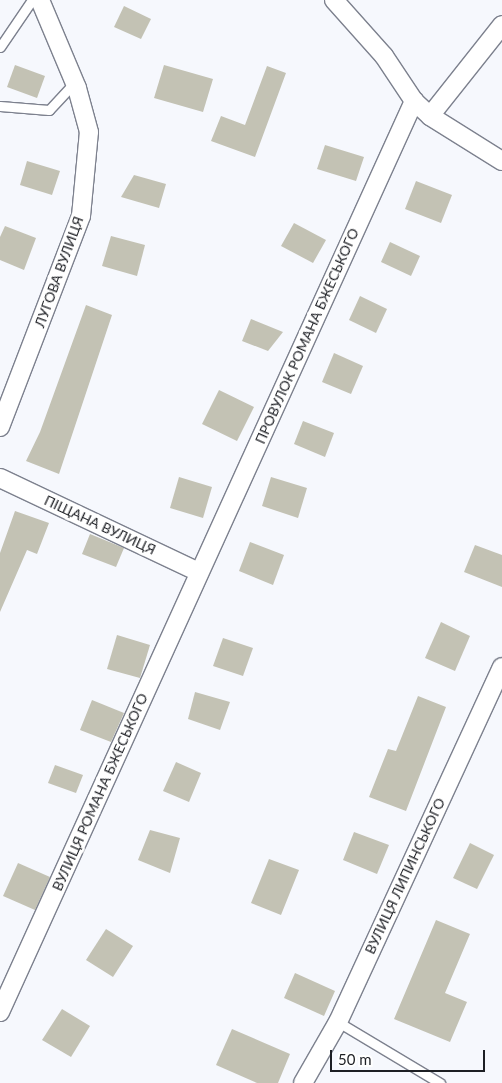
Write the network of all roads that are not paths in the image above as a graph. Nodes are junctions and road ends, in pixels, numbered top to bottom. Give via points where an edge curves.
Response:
1 (32, 0) edge
2 (40, 0) edge
3 (334, 0) edge
4 (502, 25) edge
5 (0, 47) edge
6 (74, 83) junction
7 (414, 101) junction
8 (0, 106) edge
9 (430, 116) junction
10 (502, 161) edge
11 (0, 428) edge
12 (0, 478) edge
13 (199, 572) junction
14 (502, 667) edge
15 (0, 1012) edge
16 (338, 1022) junction
17 (303, 1083) edge
18 (440, 1083) edge

1 - 5 lane
2 - 6 street, ЛУГОВА ВУЛИЦЯ
3 - 7 street via 384,56
4 - 9 street
6 - 8 lane via 49,110
6 - 11 street, ЛУГОВА ВУЛИЦЯ via 89,132 81,216
7 - 9 street
7 - 13 street, ПРОВУЛОК РОМАНА БЖЕСЬКОГО
9 - 10 street
12 - 13 street, ПІЩАНА ВУЛИЦЯ
13 - 15 street, ВУЛИЦЯ РОМАНА БЖЕСЬКОГО
14 - 16 street, ВУЛИЦЯ ЛИПИНСЬКОГО
16 - 17 street, ВУЛИЦЯ ЛИПИНСЬКОГО
16 - 18 lane

